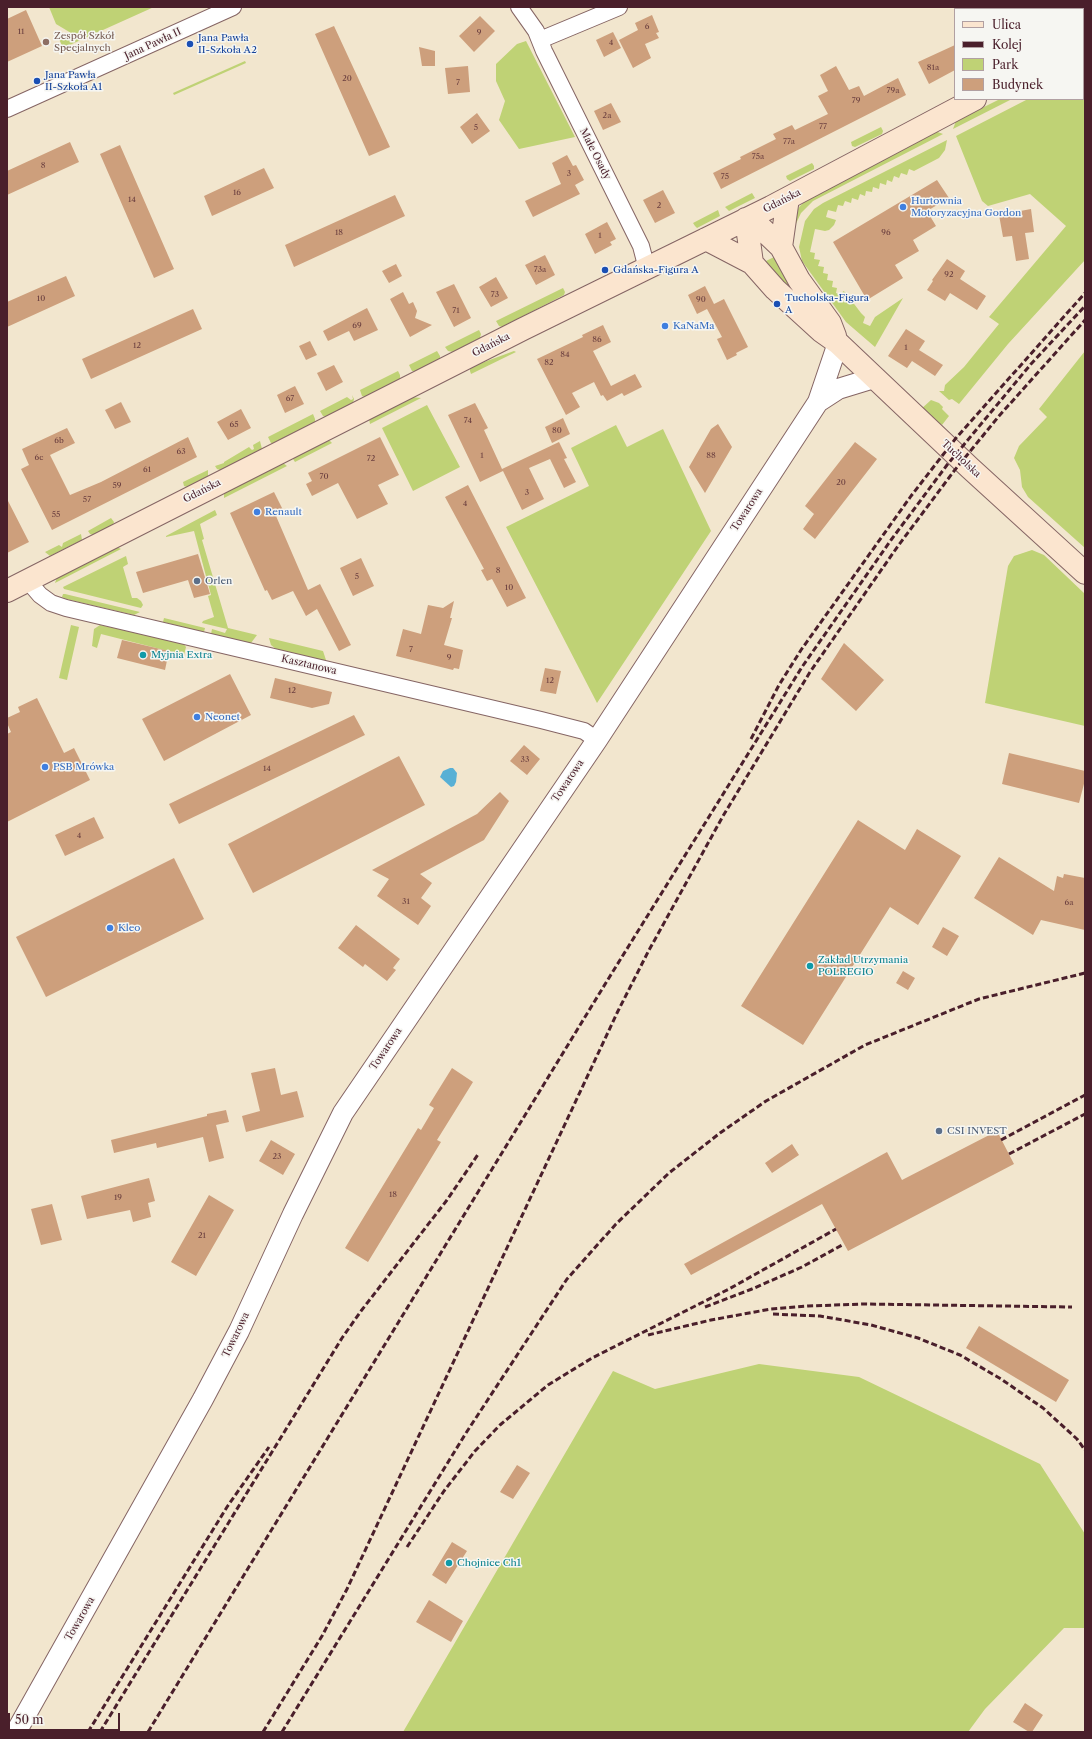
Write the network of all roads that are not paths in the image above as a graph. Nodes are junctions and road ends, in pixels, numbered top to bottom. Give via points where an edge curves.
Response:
1 (233, 7) edge
2 (519, 7) edge
3 (619, 7) edge
4 (538, 36) junction
5 (973, 100) edge
6 (7, 110) edge
7 (788, 198) junction
8 (746, 219) junction
9 (706, 239) junction
10 (781, 247) junction
11 (752, 263) junction
12 (647, 269) junction
13 (838, 343) junction
14 (874, 378) junction
15 (818, 402) junction
16 (1085, 573) edge
17 (29, 579) junction
18 (7, 591) edge
19 (596, 740) junction
20 (16, 1732) edge

1 - 6 street, Jana Pawła II
2 - 4 street, Małe Osady
3 - 4 street
4 - 12 street, Małe Osady via 641,246
5 - 7 main road, Gdańska
7 - 8 main road, Gdańska
7 - 10 main road
8 - 9 main road, Gdańska
8 - 10 main road, Tucholska via 759,226
8 - 11 main road
9 - 11 main road, Tucholska
9 - 12 main road, Gdańska
10 - 13 main road, Tucholska via 799,280 830,323
11 - 13 main road, Tucholska via 821,331
12 - 17 main road, Gdańska
13 - 14 main road, Tucholska
13 - 15 street, Towarowa
14 - 15 street, Towarowa via 838,389
14 - 16 main road, Tucholska
15 - 19 street, Towarowa
17 - 18 main road, Gdańska
17 - 19 street, Kasztanowa via 40,595 51,603 66,608 541,720 584,732
19 - 20 street, Towarowa via 343,1113 239,1331 207,1392

